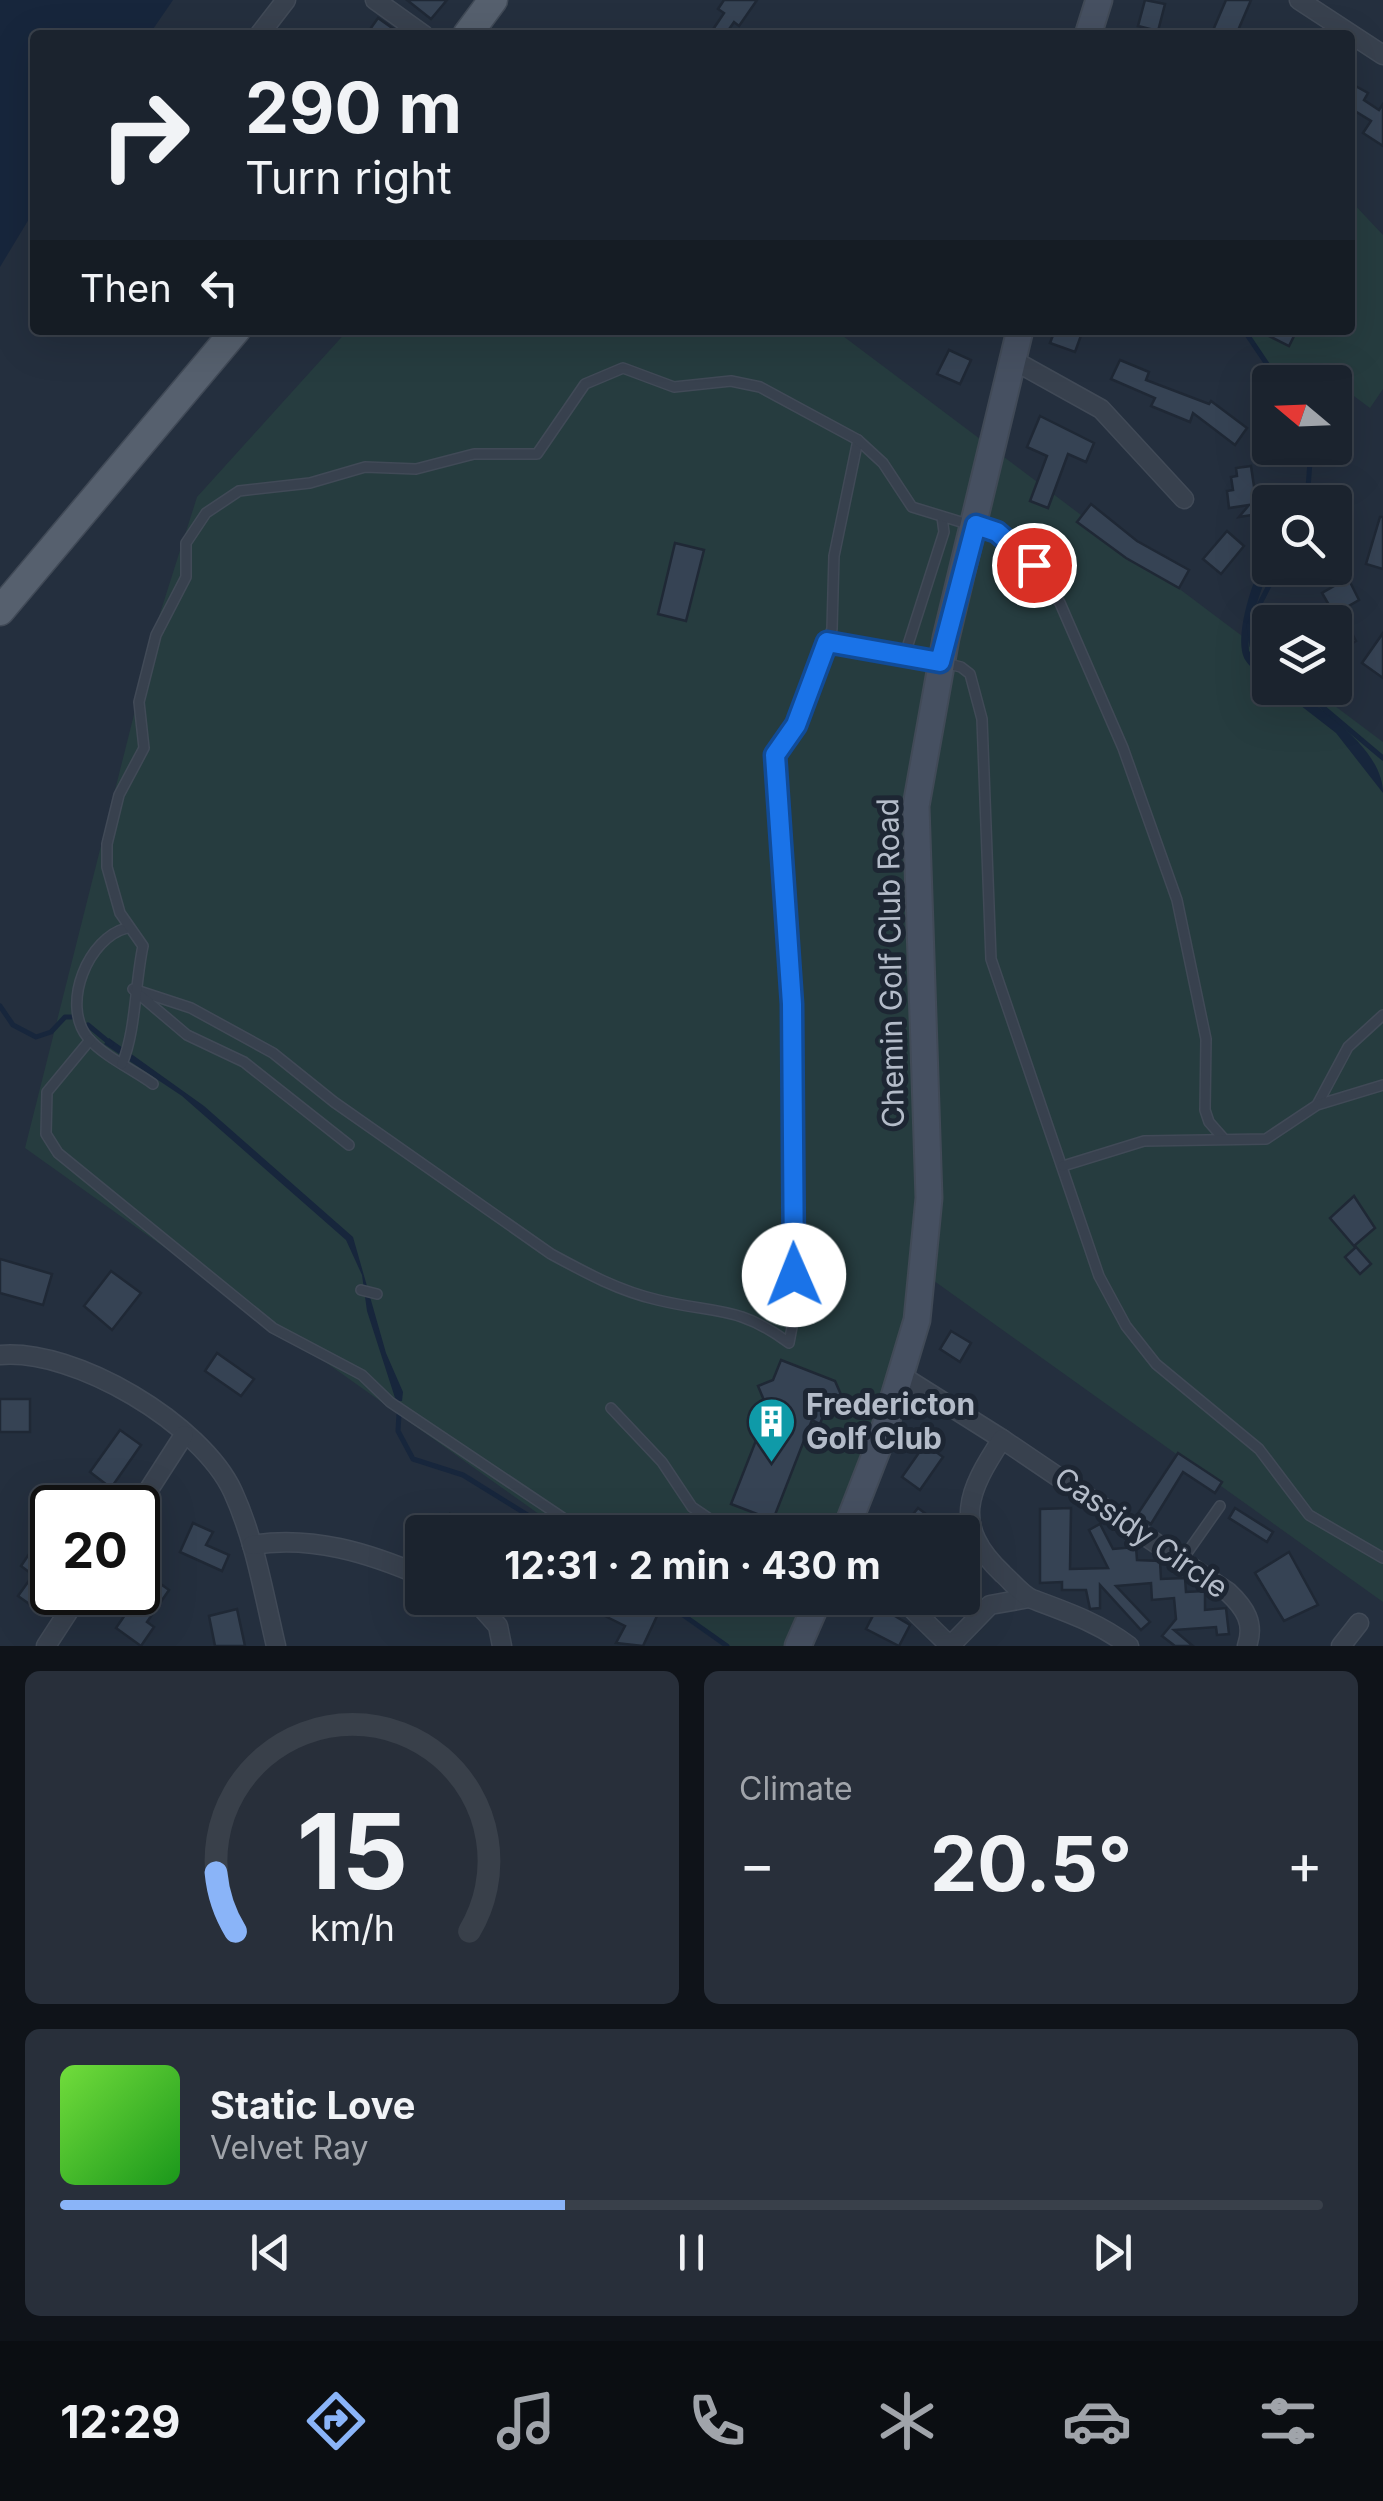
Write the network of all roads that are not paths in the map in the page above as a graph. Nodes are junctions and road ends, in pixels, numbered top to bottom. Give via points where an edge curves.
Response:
1 (286, 0) edge
2 (375, 0) edge
3 (493, 0) edge
4 (1099, 0) edge
5 (1300, 0) edge
6 (263, 30) edge
7 (417, 30) edge
8 (470, 30) edge
9 (1090, 30) edge
10 (1345, 30) edge
11 (1355, 36) edge
12 (1383, 55) edge
13 (232, 335) edge
14 (1019, 335) edge
15 (1013, 360) junction
16 (858, 440) junction
17 (1184, 499) dead end
18 (942, 517) junction
19 (976, 525) junction
20 (0, 611) edge
21 (827, 642) junction
22 (905, 654) junction
23 (940, 662) junction
24 (127, 928) junction
25 (133, 989) junction
26 (1383, 1015) edge
27 (90, 1040) junction
28 (264, 1048) junction
29 (123, 1062) junction
30 (249, 1066) junction
31 (153, 1084) dead end
32 (1383, 1085) edge
33 (1317, 1105) junction
34 (1224, 1139) junction
35 (350, 1146) dead end
36 (1063, 1166) junction
37 (361, 1290) dead end
38 (377, 1294) dead end
39 (0, 1356) edge
40 (902, 1376) junction
41 (611, 1408) dead end
42 (184, 1435) junction
43 (1002, 1439) junction
44 (151, 1485) edge
45 (1220, 1506) dead end
46 (559, 1515) edge
47 (704, 1515) edge
48 (850, 1515) edge
49 (252, 1544) junction
50 (1383, 1558) edge
51 (1182, 1560) junction
52 (405, 1570) edge
53 (1029, 1598) junction
54 (66, 1615) edge
55 (488, 1615) edge
56 (812, 1615) edge
57 (918, 1615) edge
58 (1359, 1622) dead end
59 (46, 1646) edge
60 (276, 1646) edge
61 (502, 1646) edge
62 (798, 1646) edge
63 (950, 1646) edge
64 (1129, 1646) edge
65 (1246, 1646) edge
66 (1341, 1646) edge

1 - 6 street
2 - 7 street
3 - 8 main road
4 - 9 street
5 - 10 street
11 - 12 street
13 - 20 main road
14 - 15 street, Chemin Golf Club Road
15 - 17 street via 1102,409
15 - 19 street, Chemin Golf Club Road
16 - 18 lane via 883,463 912,507
16 - 21 lane via 839,519
16 - 24 lane via 746,383 674,388 622,368 586,384 536,454 474,454 416,469 365,467 250,488 216,504 186,542 186,577 160,624 141,691 144,748 115,806 107,868
18 - 19 lane
18 - 22 lane via 944,532
19 - 23 street, Chemin Golf Club Road
19 - 34 lane via 997,532 1034,565 1060,604 1115,729 1177,900 1206,1038 1205,1110
21 - 22 lane
21 - 28 lane via 773,770 787,888 796,1119 796,1306 789,1343 749,1316 628,1292 551,1254
22 - 23 lane
23 - 36 lane via 966,670 981,706 991,959
23 - 40 street, Chemin Golf Club Road via 916,806 928,1198 917,1320
24 - 25 lane via 143,946
24 - 27 lane via 98,945 81,978 81,1020
25 - 28 lane via 191,1008
25 - 29 lane
25 - 30 lane via 187,1035
26 - 33 lane via 1348,1048
27 - 29 lane
27 - 46 lane via 48,1092 44,1124 58,1153 273,1328 362,1375 390,1402
28 - 30 lane
29 - 31 lane
30 - 35 lane
32 - 33 lane
33 - 34 lane via 1266,1140
34 - 36 lane via 1144,1141
36 - 50 lane via 1089,1252 1140,1347 1260,1449 1309,1515
37 - 38 lane
39 - 42 street via 72,1366 110,1382
40 - 43 street, Cassidy Circle
40 - 48 street, Chemin Golf Club Road
41 - 47 lane
42 - 44 street
42 - 49 street via 205,1449 232,1490
43 - 51 street, Cassidy Circle
43 - 53 street via 978,1476 967,1519 996,1567
45 - 51 lane
49 - 52 street via 281,1540 347,1548
49 - 60 street
51 - 65 street, Cassidy Circle via 1244,1608 1252,1632
53 - 63 street via 990,1605
53 - 64 street via 1076,1613
54 - 59 street
55 - 61 street
56 - 62 street
57 - 63 street
58 - 66 street

